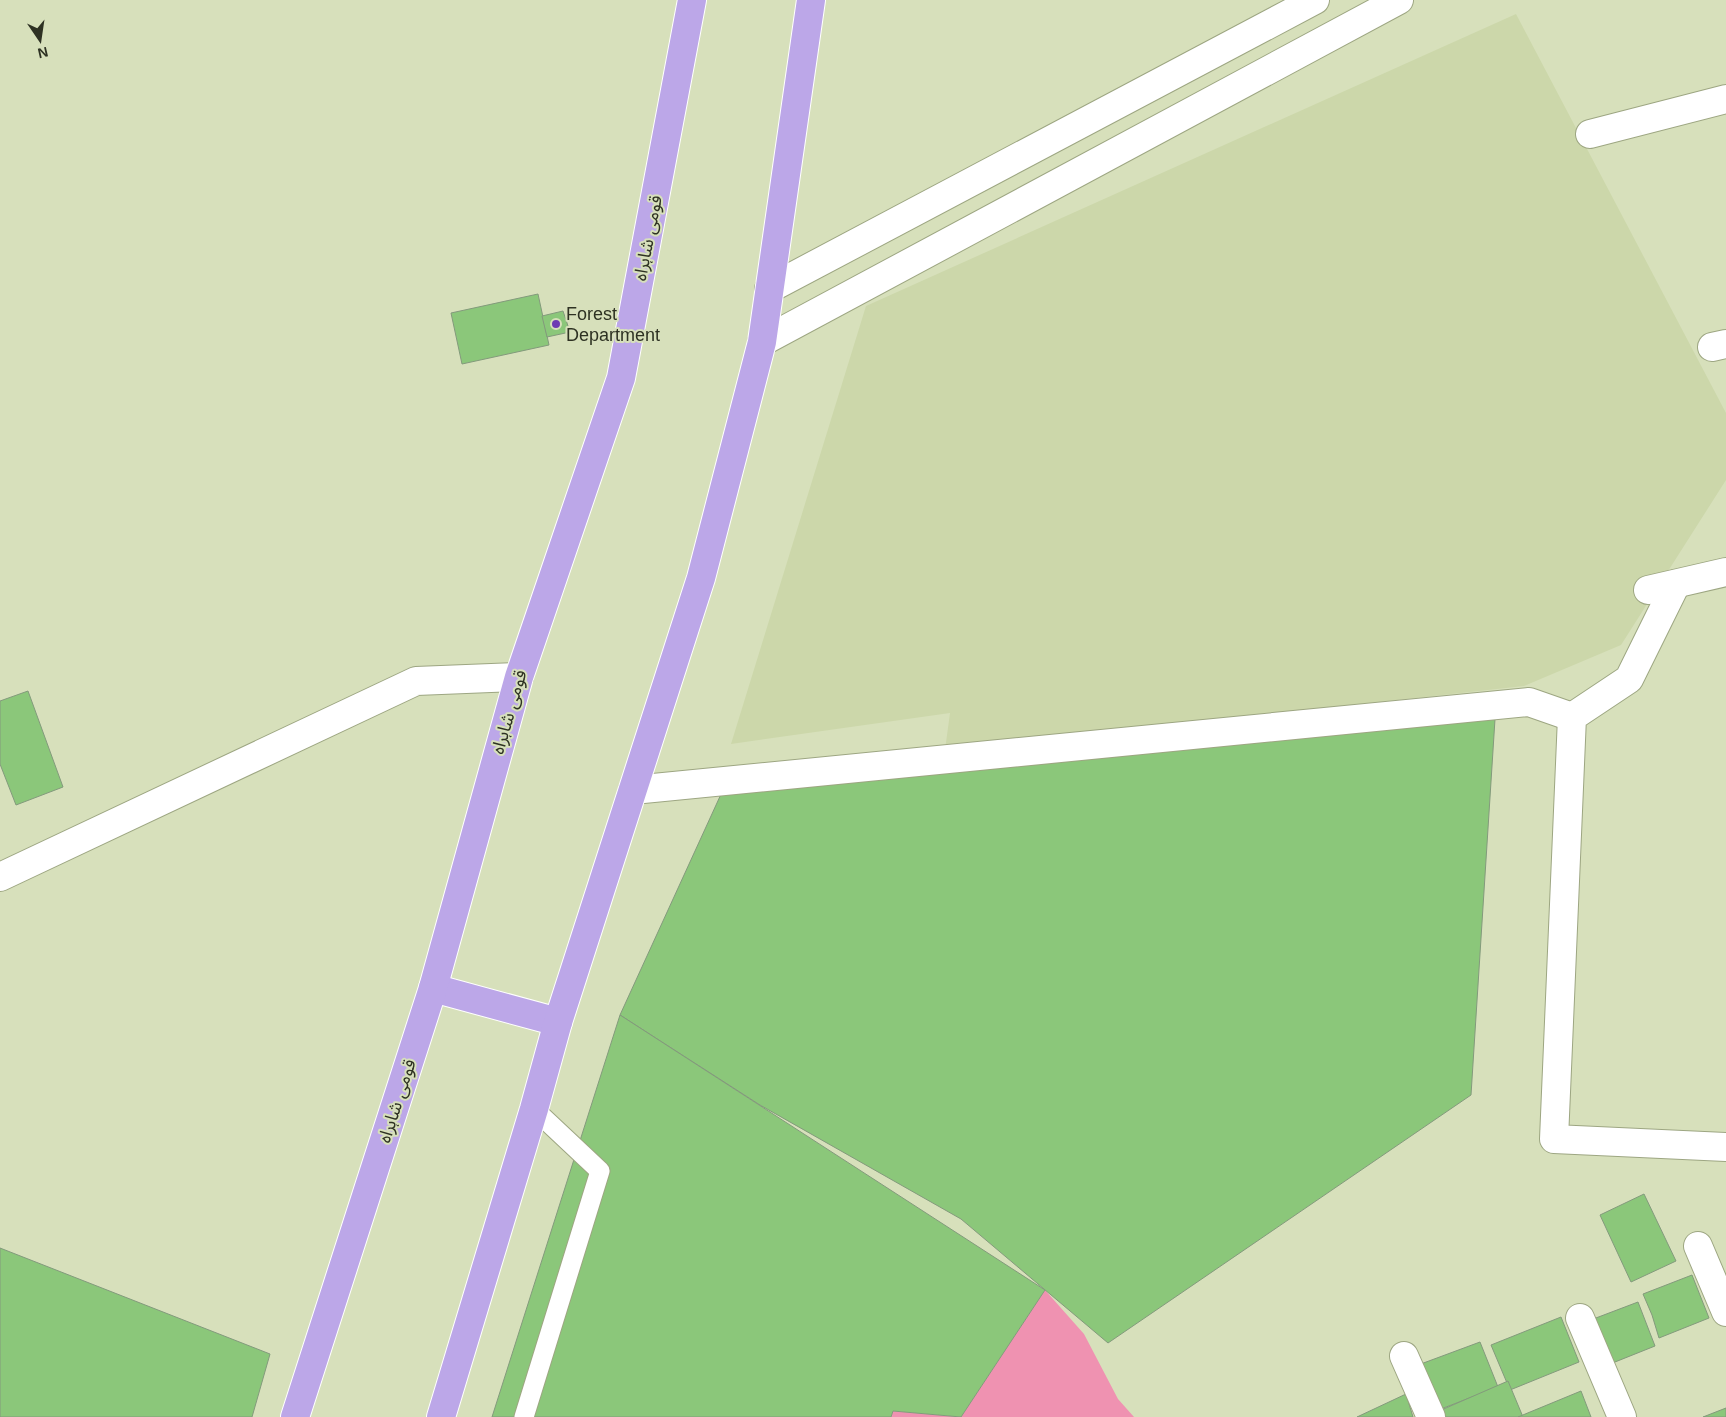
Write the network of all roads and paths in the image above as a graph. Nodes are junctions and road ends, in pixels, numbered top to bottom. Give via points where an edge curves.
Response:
1 (692, 0) edge
2 (811, 0) edge
3 (1315, 0) edge
4 (1399, 0) edge
5 (1726, 99) edge
6 (1590, 134) dead end
7 (769, 289) junction
8 (762, 342) junction
9 (1726, 572) edge
10 (1676, 584) junction
11 (1648, 590) dead end
12 (519, 677) junction
13 (1572, 717) junction
14 (633, 790) junction
15 (0, 876) edge
16 (433, 988) junction
17 (558, 1022) junction
18 (534, 1109) junction
19 (1726, 1147) edge
20 (1698, 1246) dead end
21 (1726, 1312) edge
22 (1580, 1318) dead end
23 (1404, 1356) dead end
24 (295, 1417) edge
25 (441, 1417) edge
26 (524, 1417) edge
27 (1431, 1417) edge
28 (1622, 1417) edge

1 - 12 highway, قومی شاہراہ via 621,378
2 - 7 highway
3 - 7 street
4 - 8 street
5 - 6 street
7 - 8 highway
8 - 14 highway via 701,578
9 - 10 street
10 - 11 street
10 - 13 street via 1629,679
12 - 15 street via 416,681
12 - 16 highway, قومی شاہراہ
13 - 14 street via 1529,702
13 - 19 street via 1554,1139
14 - 17 highway
16 - 17 highway
16 - 24 highway, قومی شاہراہ
17 - 18 highway
18 - 25 highway
18 - 26 lane via 600,1171
20 - 21 street
22 - 28 street
23 - 27 street

